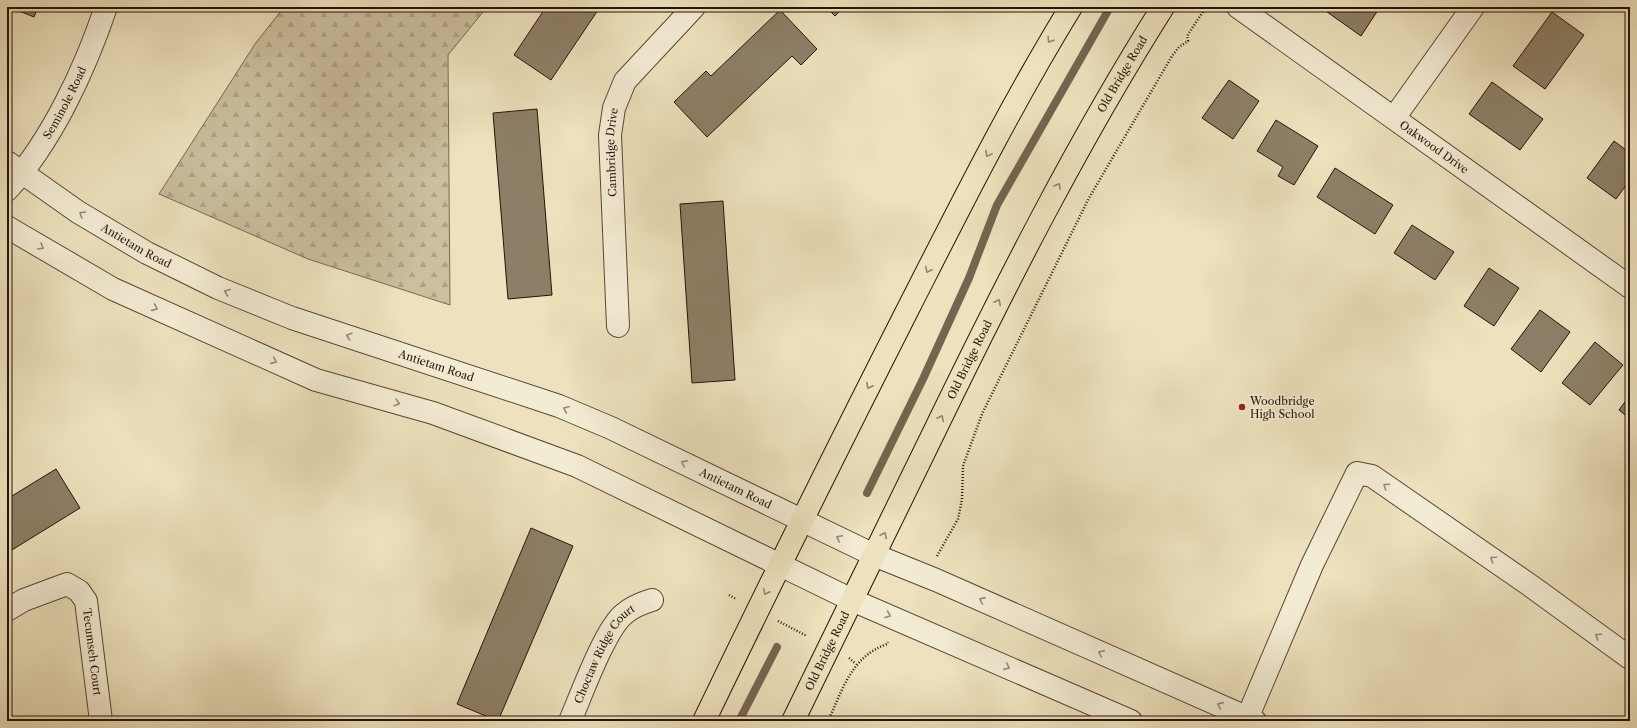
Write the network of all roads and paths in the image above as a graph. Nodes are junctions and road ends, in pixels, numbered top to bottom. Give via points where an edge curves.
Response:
1 (106, 7) edge
2 (694, 7) edge
3 (1071, 7) edge
4 (1163, 7) edge
5 (1206, 7) edge
6 (1238, 7) edge
7 (1472, 7) edge
8 (1394, 118) junction
9 (15, 167) edge
10 (7, 190) edge
11 (7, 227) edge
12 (1630, 286) edge
13 (618, 326) dead end
14 (801, 520) junction
15 (874, 555) junction
16 (935, 559) dead end
17 (779, 565) junction
18 (652, 600) dead end
19 (852, 600) junction
20 (7, 610) edge
21 (778, 621) dead end
22 (801, 633) dead end
23 (888, 640) dead end
24 (1630, 658) edge
25 (852, 660) dead end
26 (856, 664) junction
27 (1250, 720) edge
28 (101, 721) edge
29 (570, 721) edge
30 (704, 721) edge
31 (793, 721) edge
32 (828, 721) edge
33 (1131, 721) edge

1 - 9 street, Seminole Road via 92,48 68,100
2 - 13 street, Cambridge Drive via 625,81 614,108 610,135
3 -> 14 main road via 1037,62 966,195
15 -> 4 main road, Old Bridge Road via 1046,207 1126,64
5 - 16 path via 1187,36 1188,41 1172,56 1089,198 996,385 965,458 958,519
6 - 8 street, Oakwood Drive
7 - 8 street
8 - 12 street, Oakwood Drive
9 - 10 street, Seminole Road
14 -> 9 street, Antietam Road via 560,406 292,318 218,288 146,253 78,212
11 -> 17 street via 113,289 316,380 433,413 577,466
15 -> 14 street, Antietam Road
14 - 17 main road
15 - 19 main road, Old Bridge Road
27 -> 15 street, Antietam Road
17 - 19 street
17 -> 30 main road
18 - 29 street, Choctaw Ridge Court via 624,614 610,629
19 - 31 main road, Old Bridge Road
19 -> 33 street
20 - 28 street, Tecumseh Court via 24,600 67,584 79,591 86,601
21 - 22 path
23 - 26 path via 887,644 869,652
24 -> 27 street via 1372,476 1357,473 1312,565
25 - 26 path
26 - 32 path

